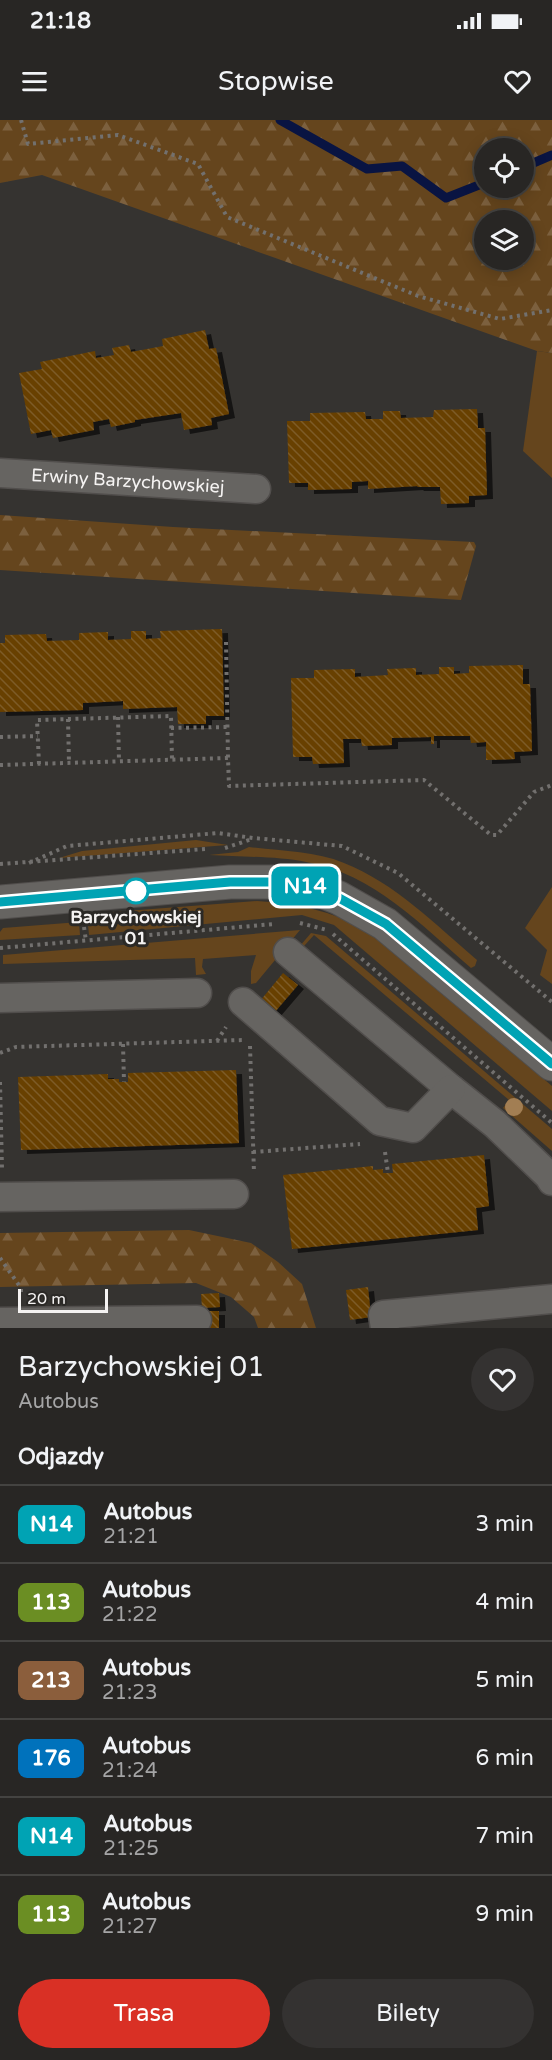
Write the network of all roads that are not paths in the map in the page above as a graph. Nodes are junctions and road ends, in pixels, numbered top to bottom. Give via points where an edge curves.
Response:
1 (0, 473) edge
2 (256, 489) dead end
3 (0, 902) edge
4 (288, 952) dead end
5 (197, 993) dead end
6 (0, 998) edge
7 (243, 1002) dead end
8 (552, 1064) edge
9 (451, 1089) junction
10 (552, 1181) edge
11 (1, 1184) edge
12 (244, 1186) road end
13 (552, 1299) edge
14 (197, 1320) dead end
15 (0, 1322) edge
16 (385, 1328) edge

1 - 2 street, Erwiny Barzychowskiej
3 - 8 street via 230,882 312,887 386,924
4 - 9 street
5 - 6 street
7 - 9 street via 380,1121 413,1128
9 - 10 street via 495,1124
11 - 12 street
13 - 16 street via 383,1315
14 - 15 street

